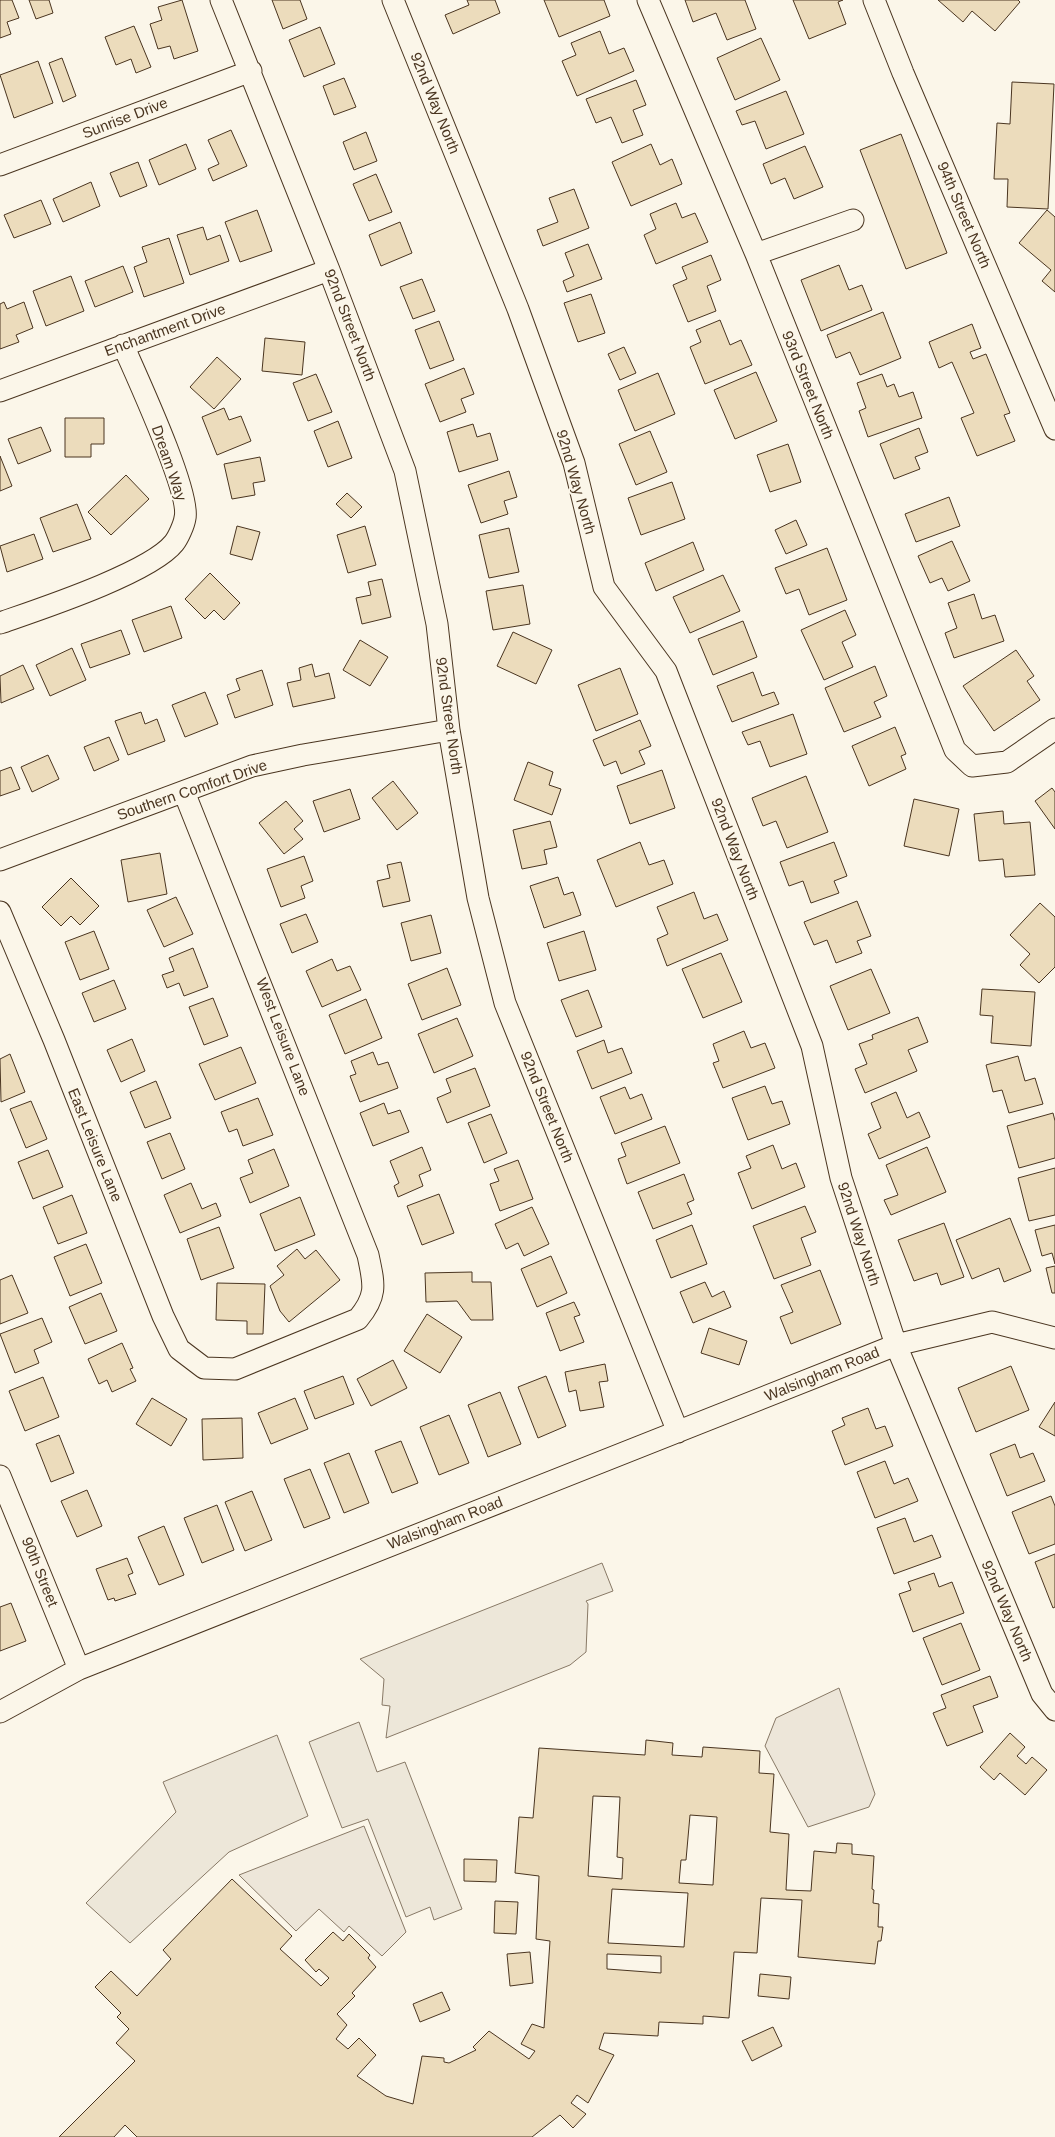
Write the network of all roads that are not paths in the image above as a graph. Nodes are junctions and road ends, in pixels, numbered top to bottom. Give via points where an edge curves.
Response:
1 (221, 0) edge
2 (393, 0) edge
3 (648, 0) edge
4 (874, 0) edge
5 (251, 71) junction
6 (0, 165) edge
7 (853, 220) dead end
8 (756, 254) junction
9 (329, 270) junction
10 (123, 345) junction
11 (0, 391) edge
12 (1055, 429) edge
13 (0, 623) edge
14 (1055, 729) edge
15 (449, 730) junction
16 (184, 792) junction
17 (0, 860) edge
18 (0, 912) edge
19 (1055, 1338) edge
20 (896, 1345) junction
21 (204, 1368) joint
22 (678, 1432) junction
23 (0, 1476) edge
24 (79, 1669) junction
25 (1055, 1710) edge
26 (0, 1712) edge

1 - 5 street, 92nd Street North
2 - 20 street, 92nd Way North via 518,309 574,462 604,587 666,671 812,1046 841,1178
3 - 8 street, 93rd Street North
4 - 12 street, 94th Street North
5 - 6 street, Sunrise Drive
5 - 9 street, 92nd Street North
7 - 8 street
8 - 14 street, 93rd Street North via 955,750 972,766 1007,762
9 - 10 street, Enchantment Drive
9 - 15 street, 92nd Street North via 405,471 437,624
10 - 11 street, Enchantment Drive
10 - 13 street, Dream Way via 173,465 184,500 185,518 174,542 145,565
15 - 16 street, Southern Comfort Drive via 303,754 252,766
15 - 22 street, 92nd Street North via 478,898 505,1003
16 - 17 street, Southern Comfort Drive
16 - 21 street, West Leisure Lane via 368,1255 374,1285 369,1305 358,1319 235,1369
18 - 21 street, East Leisure Lane via 163,1316 179,1349
19 - 20 street, Walsingham Road via 992,1322
20 - 22 street, Walsingham Road
20 - 25 street, 92nd Way North via 1042,1694
22 - 24 street, Walsingham Road
23 - 24 street, 90th Street
24 - 26 street, Walsingham Road

